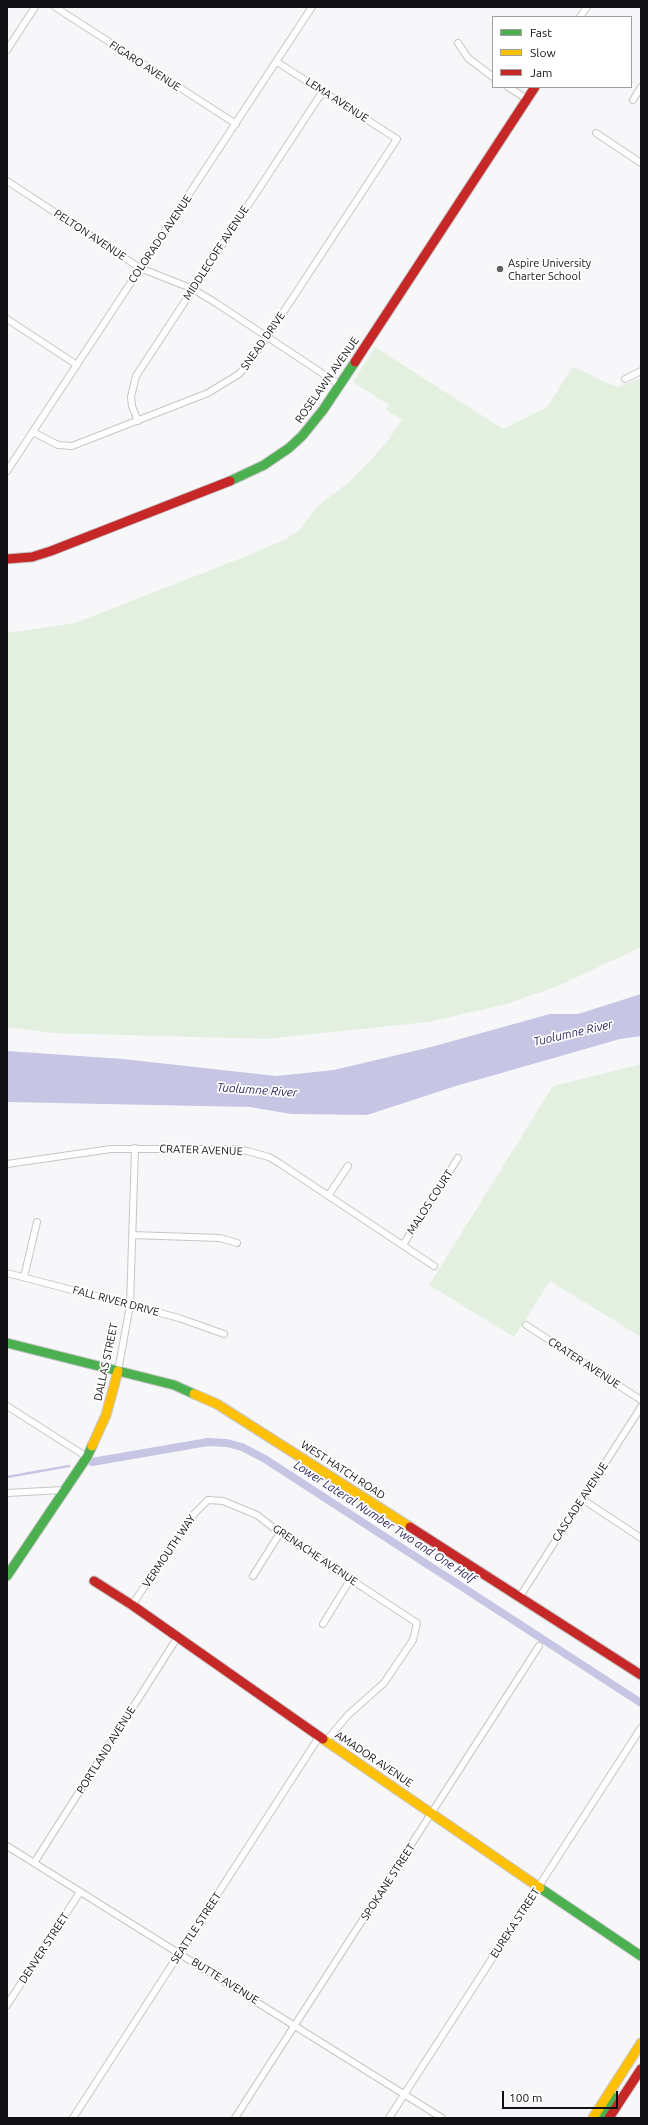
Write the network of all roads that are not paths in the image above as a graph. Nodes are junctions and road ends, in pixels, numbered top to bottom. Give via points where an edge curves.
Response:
1 (35, 7) edge
2 (55, 7) edge
3 (312, 7) edge
4 (587, 7) edge
5 (581, 16) edge
6 (458, 43) dead end
7 (7, 50) edge
8 (277, 62) junction
9 (492, 76) edge
10 (641, 87) edge
11 (510, 88) edge
12 (534, 88) edge
13 (322, 91) junction
14 (527, 99) junction
15 (632, 100) dead end
16 (236, 124) junction
17 (596, 133) dead end
18 (396, 139) joint
19 (641, 163) edge
20 (7, 181) edge
21 (140, 268) junction
22 (193, 290) junction
23 (7, 319) edge
24 (267, 337) junction
25 (76, 365) junction
26 (641, 371) edge
27 (625, 379) dead end
28 (340, 385) junction
29 (138, 421) junction
30 (33, 432) junction
31 (10, 461) edge
32 (7, 471) edge
33 (7, 560) edge
34 (135, 1148) junction
35 (458, 1158) dead end
36 (7, 1164) edge
37 (348, 1166) dead end
38 (328, 1196) junction
39 (37, 1222) dead end
40 (132, 1235) junction
41 (237, 1243) dead end
42 (402, 1245) junction
43 (434, 1266) dead end
44 (7, 1273) edge
45 (24, 1277) junction
46 (130, 1304) junction
47 (526, 1325) dead end
48 (224, 1334) dead end
49 (7, 1343) edge
50 (118, 1371) junction
51 (641, 1400) edge
52 (7, 1406) edge
53 (641, 1407) edge
54 (87, 1457) junction
55 (63, 1490) junction
56 (7, 1493) edge
57 (582, 1499) junction
58 (208, 1500) joint
59 (280, 1532) junction
60 (641, 1538) edge
61 (7, 1576) edge
62 (253, 1576) dead end
63 (350, 1580) junction
64 (94, 1581) dead end
65 (519, 1598) junction
66 (132, 1605) junction
67 (417, 1623) joint
68 (323, 1624) dead end
69 (177, 1638) junction
70 (539, 1646) dead end
71 (641, 1675) edge
72 (641, 1728) edge
73 (322, 1739) junction
74 (432, 1814) junction
75 (7, 1846) edge
76 (34, 1862) junction
77 (539, 1887) junction
78 (80, 1892) junction
79 (180, 1953) junction
80 (641, 1956) edge
81 (7, 2004) edge
82 (294, 2026) junction
83 (641, 2044) edge
84 (641, 2069) edge
85 (621, 2074) junction
86 (405, 2094) junction
87 (73, 2118) edge
88 (235, 2118) edge
89 (390, 2118) edge
90 (442, 2118) edge
91 (593, 2118) edge
92 (603, 2118) edge
93 (610, 2118) edge

1 - 7 street
2 - 16 street, FIGARO AVENUE
3 - 8 street, COLORADO AVENUE
4 - 5 street
6 - 9 street via 468,58
8 - 13 street, LEMA AVENUE
8 - 16 street, COLORADO AVENUE
10 - 15 street
11 - 14 street
12 - 14 street, ROSELAWN AVENUE
13 - 18 street, LEMA AVENUE
13 - 22 street, MIDDLECOFF AVENUE
14 - 28 street, ROSELAWN AVENUE
16 - 21 street, COLORADO AVENUE
17 - 19 street
18 - 24 street, SNEAD DRIVE
20 - 21 street, PELTON AVENUE
21 - 22 street, PELTON AVENUE
21 - 25 street, COLORADO AVENUE
22 - 24 street, PELTON AVENUE
22 - 29 street, MIDDLECOFF AVENUE via 134,382 131,390 132,406
23 - 25 street
24 - 28 street, PELTON AVENUE
24 - 29 street, SNEAD DRIVE via 248,364 228,382 208,393
25 - 30 street, COLORADO AVENUE
26 - 27 street
28 - 33 street, ROSELAWN AVENUE via 302,436 264,465 51,551 32,557
29 - 30 street, SNEAD DRIVE via 72,446 58,445
30 - 31 street, COLORADO AVENUE
31 - 32 street, COLORADO AVENUE
34 - 36 street, CRATER AVENUE via 97,1150
34 - 38 street, CRATER AVENUE via 247,1151 269,1157
34 - 40 street, DALLAS STREET
35 - 42 street, MALOS COURT
37 - 38 street
38 - 42 street, CRATER AVENUE
39 - 45 street
40 - 41 street via 220,1238
40 - 46 street, DALLAS STREET
42 - 43 street, CRATER AVENUE
44 - 45 street, FALL RIVER DRIVE
45 - 46 street, FALL RIVER DRIVE
46 - 48 street, FALL RIVER DRIVE
46 - 50 street, DALLAS STREET
47 - 51 street, CRATER AVENUE
49 - 50 street, WEST HATCH ROAD
50 - 54 street, DALLAS STREET via 106,1415
50 - 65 street, WEST HATCH ROAD via 174,1385 217,1404
52 - 54 street
53 - 57 street, CASCADE AVENUE
54 - 55 street, DALLAS STREET
55 - 56 street
55 - 61 street, DALLAS STREET
57 - 60 street
57 - 65 street, CASCADE AVENUE
58 - 59 street, GRENACHE AVENUE via 223,1501 252,1512
58 - 66 street, VERMOUTH WAY via 186,1524
59 - 62 street
59 - 63 street, GRENACHE AVENUE
63 - 67 street, GRENACHE AVENUE
63 - 68 street
64 - 66 street, AMADOR AVENUE
65 - 71 street, WEST HATCH ROAD
66 - 69 street, AMADOR AVENUE
67 - 73 street, SEATTLE STREET via 413,1640 384,1682
69 - 73 street, AMADOR AVENUE
69 - 76 street, PORTLAND AVENUE
70 - 74 street, SPOKANE STREET
72 - 77 street, EUREKA STREET
73 - 74 street, AMADOR AVENUE
73 - 79 street, SEATTLE STREET
74 - 77 street, AMADOR AVENUE
74 - 82 street, SPOKANE STREET
75 - 76 street, BUTTE AVENUE
76 - 78 street, BUTTE AVENUE
77 - 80 street, AMADOR AVENUE
77 - 86 street, EUREKA STREET
78 - 79 street, BUTTE AVENUE
78 - 81 street, DENVER STREET
79 - 82 street, BUTTE AVENUE
79 - 87 street, SEATTLE STREET
82 - 86 street, BUTTE AVENUE
82 - 88 street, SPOKANE STREET
83 - 85 street
84 - 93 street
85 - 91 street
85 - 92 street via 617,2090
86 - 89 street, EUREKA STREET
86 - 90 street, BUTTE AVENUE

